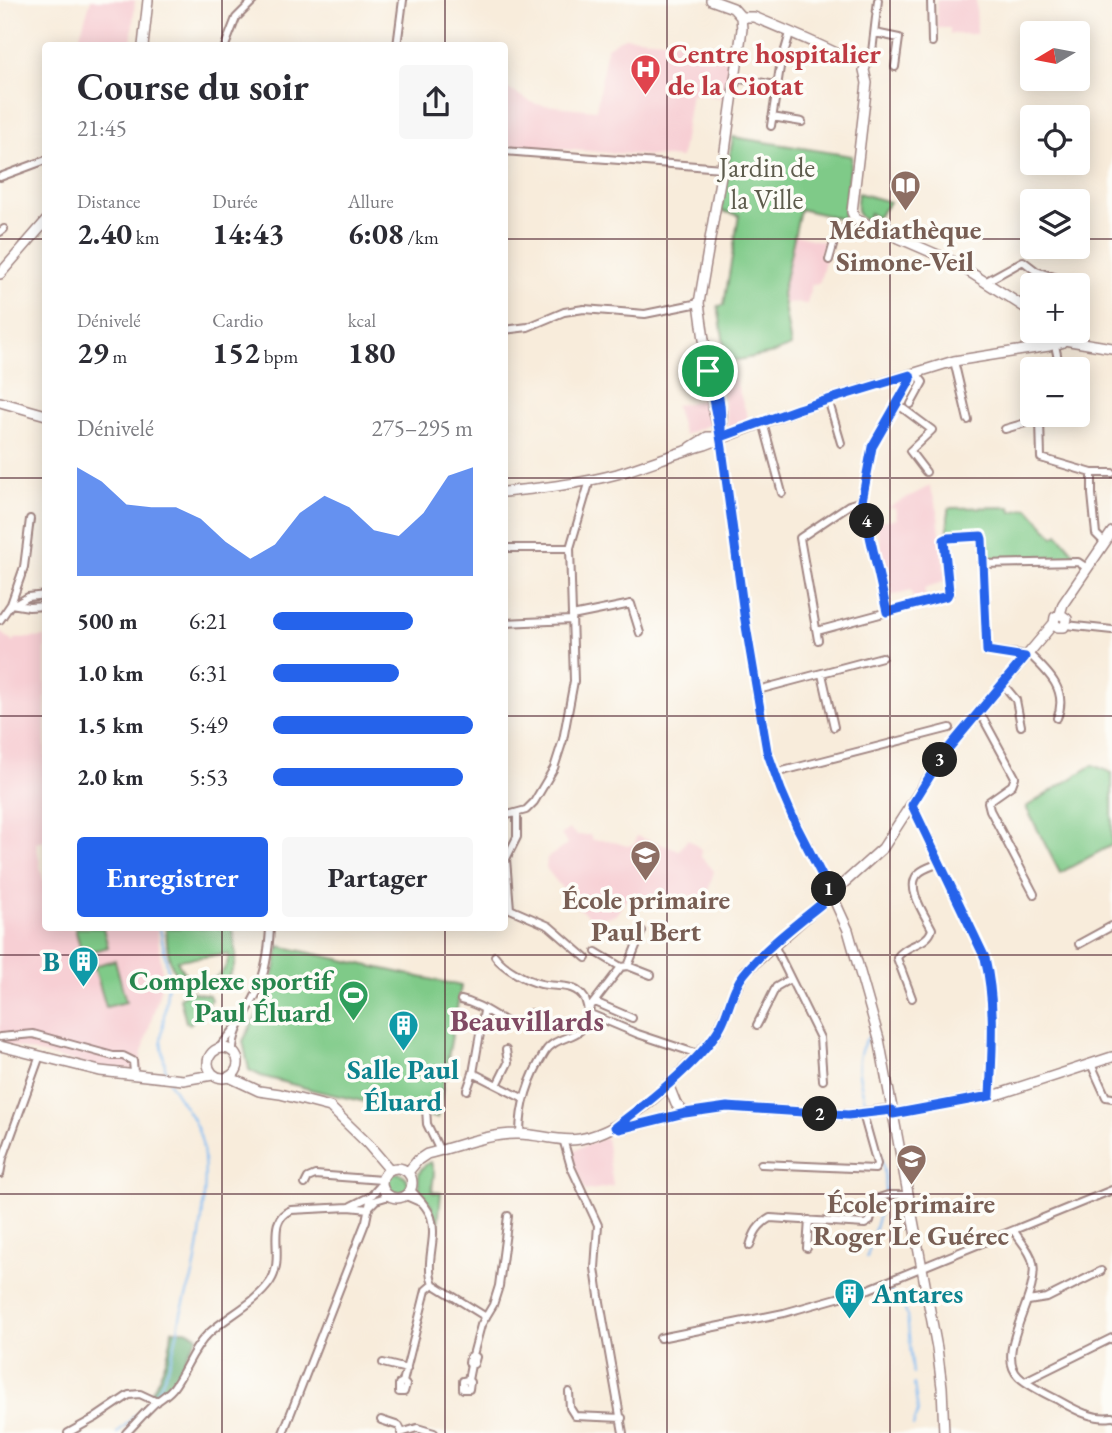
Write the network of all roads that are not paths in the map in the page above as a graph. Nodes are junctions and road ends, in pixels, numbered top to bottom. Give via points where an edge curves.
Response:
1 (148, 0) edge
2 (254, 0) edge
3 (403, 0) edge
4 (711, 0) edge
5 (878, 0) edge
6 (931, 0) edge
7 (741, 17) junction
8 (790, 33) junction
9 (875, 33) junction
10 (143, 42) edge
11 (227, 42) edge
12 (398, 42) edge
13 (932, 42) dead end
14 (866, 64) junction
15 (895, 67) dead end
16 (735, 79) junction
17 (776, 85) junction
18 (772, 117) junction
19 (802, 122) dead end
20 (771, 126) dead end
21 (508, 151) edge
22 (42, 161) edge
23 (722, 168) junction
24 (0, 177) edge
25 (857, 220) junction
26 (42, 226) edge
27 (829, 260) dead end
28 (1043, 273) edge
29 (0, 274) edge
30 (989, 285) junction
31 (699, 303) junction
32 (1020, 304) edge
33 (508, 330) edge
34 (1043, 343) edge
35 (1078, 343) edge
36 (1112, 348) edge
37 (954, 361) junction
38 (913, 374) junction
39 (828, 399) junction
40 (0, 402) edge
41 (897, 404) junction
42 (911, 404) dead end
43 (42, 414) edge
44 (968, 420) dead end
45 (763, 422) junction
46 (1020, 425) edge
47 (1040, 427) edge
48 (1005, 429) dead end
49 (720, 435) junction
50 (841, 443) dead end
51 (926, 472) dead end
52 (1092, 473) junction
53 (1112, 473) edge
54 (590, 480) junction
55 (508, 491) edge
56 (782, 494) dead end
57 (862, 501) junction
58 (30, 519) dead end
59 (1112, 532) edge
60 (1104, 542) junction
61 (508, 548) edge
62 (570, 548) junction
63 (983, 564) junction
64 (1087, 568) junction
65 (42, 595) edge
66 (14, 604) junction
67 (42, 606) edge
68 (887, 612) junction
69 (572, 618) junction
70 (1057, 619) junction
71 (0, 620) edge
72 (508, 623) edge
73 (1066, 625) joint
74 (1112, 630) edge
75 (817, 631) junction
76 (640, 633) dead end
77 (818, 639) dead end
78 (1026, 655) junction
79 (882, 657) dead end
80 (822, 674) junction
81 (1002, 683) junction
82 (758, 690) junction
83 (977, 713) junction
84 (1057, 718) dead end
85 (1021, 726) dead end
86 (834, 727) dead end
87 (950, 728) dead end
88 (775, 773) junction
89 (912, 805) junction
90 (517, 814) junction
91 (508, 815) edge
92 (508, 855) edge
93 (939, 863) junction
94 (508, 884) edge
95 (1034, 894) dead end
96 (832, 895) junction
97 (1112, 926) edge
98 (642, 930) dead end
99 (270, 931) edge
100 (1079, 944) dead end
101 (774, 945) junction
102 (596, 952) dead end
103 (495, 956) dead end
104 (586, 958) dead end
105 (624, 966) junction
106 (651, 975) dead end
107 (790, 979) junction
108 (912, 998) dead end
109 (461, 1000) dead end
110 (595, 1002) junction
111 (484, 1011) junction
112 (588, 1011) junction
113 (531, 1013) dead end
114 (243, 1018) junction
115 (632, 1018) dead end
116 (757, 1025) dead end
117 (0, 1037) edge
118 (220, 1047) junction
119 (0, 1049) edge
120 (506, 1050) dead end
121 (233, 1052) junction
122 (698, 1054) junction
123 (1112, 1057) edge
124 (38, 1060) junction
125 (1091, 1065) junction
126 (208, 1066) junction
127 (134, 1073) junction
128 (233, 1073) junction
129 (472, 1073) junction
130 (213, 1075) junction
131 (158, 1078) junction
132 (197, 1078) junction
133 (823, 1080) dead end
134 (668, 1084) junction
135 (497, 1085) junction
136 (467, 1090) dead end
137 (990, 1096) junction
138 (1112, 1098) edge
139 (524, 1099) junction
140 (426, 1108) dead end
141 (893, 1112) junction
142 (685, 1113) junction
143 (863, 1114) junction
144 (615, 1127) junction
145 (520, 1133) junction
146 (564, 1139) junction
147 (440, 1151) junction
148 (2, 1157) edge
149 (761, 1164) dead end
150 (390, 1170) junction
151 (408, 1172) junction
152 (0, 1174) edge
153 (382, 1182) junction
154 (305, 1184) dead end
155 (1112, 1190) edge
156 (409, 1193) junction
157 (908, 1195) junction
158 (371, 1196) junction
159 (389, 1196) junction
160 (349, 1207) junction
161 (370, 1208) junction
162 (508, 1216) dead end
163 (809, 1220) junction
164 (1014, 1231) junction
165 (750, 1246) dead end
166 (807, 1248) dead end
167 (922, 1268) junction
168 (1101, 1271) dead end
169 (433, 1284) junction
170 (1028, 1301) junction
171 (486, 1317) junction
172 (660, 1338) dead end
173 (1112, 1338) edge
174 (383, 1363) dead end
175 (407, 1369) junction
176 (468, 1380) dead end
177 (1025, 1381) junction
178 (403, 1382) dead end
179 (569, 1392) dead end
180 (153, 1400) junction
181 (1112, 1417) edge
182 (622, 1418) junction
183 (381, 1420) dead end
184 (402, 1432) edge
185 (68, 1433) edge
186 (126, 1433) edge
187 (283, 1433) edge
188 (434, 1433) edge
189 (623, 1433) edge
190 (944, 1433) edge

1 - 10 street
2 - 11 street via 236,18
3 - 12 street
4 - 7 street via 733,8
5 - 9 street
6 - 13 street
7 - 8 street via 754,17
7 - 16 street
8 - 14 street
8 - 17 street
9 - 14 street
9 - 15 street via 899,38
14 - 25 street via 852,212
16 - 17 street
16 - 23 street
17 - 18 street
18 - 19 street
18 - 20 street
21 - 23 street
22 - 24 street
23 - 31 street
25 - 27 street via 836,235
25 - 30 street via 954,262
26 - 29 street
28 - 30 street via 1023,261
30 - 32 street
31 - 33 street via 645,314 584,309
31 - 49 street
34 - 37 street
35 - 36 street
37 - 38 street
37 - 44 street
38 - 39 street
38 - 41 street
38 - 42 street via 923,382
39 - 45 street
39 - 50 street
40 - 43 street
41 - 51 street via 932,430 910,451
41 - 57 street via 872,447
45 - 49 street
45 - 56 street
46 - 48 street
47 - 52 street via 1041,458
49 - 54 street via 705,445
49 - 82 street
52 - 53 street
52 - 60 street via 1096,534
54 - 55 street
54 - 62 street
57 - 68 street
57 - 75 street via 800,538
58 - 66 street
59 - 60 street
60 - 64 street
61 - 62 street
62 - 69 street
63 - 64 street via 1078,562
63 - 68 street via 981,536 945,539 949,594
63 - 78 street via 987,651
64 - 70 street
65 - 66 street
66 - 67 street
66 - 71 street
68 - 75 street
69 - 72 street
69 - 76 street via 632,604
69 - 90 street via 574,681 563,740 540,793 531,807
70 - 73 street via 1061,628
70 - 78 street
73 - 74 street
75 - 77 street
78 - 81 street
78 - 84 street via 1056,681
79 - 80 street
80 - 82 street
80 - 86 street
81 - 83 street
81 - 85 street via 1016,700
82 - 88 street
83 - 89 street via 943,755
83 - 95 street via 1015,777 1012,785 988,802 989,810
87 - 88 street
88 - 96 street
89 - 93 street
89 - 96 street via 883,849
90 - 91 street
90 - 92 street via 517,837
93 - 108 street via 920,872 914,881 931,933 897,958
93 - 137 street via 985,958 992,1009
94 - 104 street via 513,912 549,926
96 - 101 street
96 - 141 street via 848,930 875,1021
97 - 100 street
98 - 105 street
99 - 114 street via 264,973
101 - 107 street
101 - 122 street via 738,982 721,1026
102 - 105 street
103 - 112 street via 531,981 574,989
105 - 106 street
105 - 110 street
107 - 116 street via 776,987
107 - 133 street via 820,1038
109 - 111 street
110 - 112 street
110 - 115 street
111 - 113 street via 519,1028
111 - 129 street
112 - 122 street
112 - 139 street via 583,1030 555,1042 545,1052
114 - 118 street
114 - 121 street
117 - 127 street via 33,1034 123,1056 133,1061
118 - 121 street
118 - 126 street via 210,1054
119 - 124 street
119 - 127 street via 95,1070
120 - 135 street via 508,1063
121 - 128 street via 238,1058
122 - 134 street
123 - 125 street
124 - 131 street via 100,1074
124 - 148 street
125 - 137 street
125 - 138 street via 1105,1097
126 - 130 street
126 - 132 street
127 - 131 street
128 - 130 street via 221,1078
128 - 150 street via 258,1091 334,1110
129 - 135 street
129 - 136 street
130 - 132 street
131 - 132 street
134 - 142 street
134 - 144 street
135 - 139 street
137 - 141 street
139 - 145 street
140 - 147 street via 426,1124
141 - 143 street
141 - 157 street
142 - 143 street via 727,1107
142 - 144 street
143 - 149 street via 875,1169
144 - 146 street via 577,1140
145 - 146 street
145 - 147 street
146 - 182 street via 571,1167 598,1225 598,1296
147 - 151 street via 422,1156
148 - 152 street
150 - 151 street
150 - 153 street
151 - 156 street via 412,1180
153 - 154 street via 315,1175
153 - 158 street
153 - 159 street
155 - 164 street
156 - 159 street via 398,1199
156 - 169 street via 428,1210 432,1223 429,1268
157 - 163 street via 876,1199 865,1224
157 - 167 street
158 - 160 street
158 - 161 street
159 - 161 street via 376,1199
160 - 161 street
160 - 180 street via 282,1214 277,1222 278,1253 271,1281 200,1343 173,1388
161 - 187 street
162 - 171 street via 499,1286
163 - 165 street via 770,1218 760,1224
163 - 166 street
164 - 167 street
164 - 170 street via 1033,1261
167 - 172 street via 829,1302
167 - 190 street via 937,1348
168 - 170 street via 1047,1298
169 - 171 street
169 - 175 street via 426,1290
170 - 177 street via 1010,1356 1013,1370
171 - 176 street via 468,1363
173 - 177 street
174 - 175 street
175 - 178 street
177 - 181 street via 1083,1414
179 - 182 street via 575,1416
180 - 185 street via 129,1395
180 - 186 street
182 - 189 street
183 - 184 street via 399,1426
184 - 188 street via 417,1428

